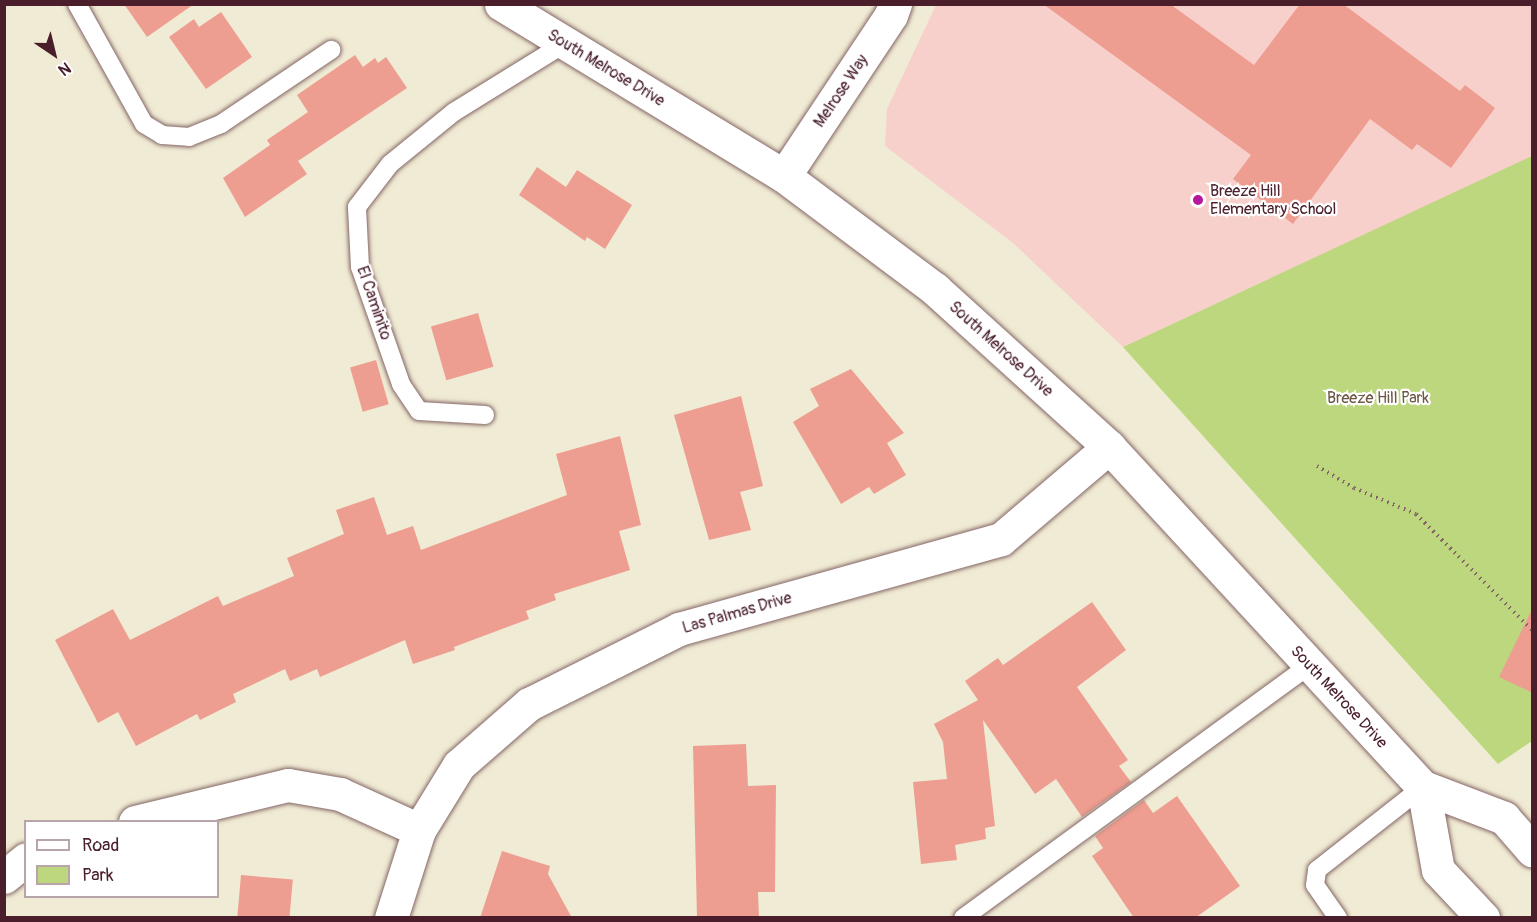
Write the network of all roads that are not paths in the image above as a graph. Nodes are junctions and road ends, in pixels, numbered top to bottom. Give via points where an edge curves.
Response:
1 (77, 4) edge
2 (501, 4) edge
3 (895, 4) edge
4 (564, 44) junction
5 (331, 50) dead end
6 (784, 176) junction
7 (485, 415) dead end
8 (1109, 447) junction
9 (1309, 666) junction
10 (1423, 787) junction
11 (143, 820) edge
12 (419, 830) junction
13 (1533, 850) edge
14 (24, 861) edge
15 (4, 876) edge
16 (391, 918) edge
17 (963, 918) edge
18 (1338, 918) edge
19 (1483, 918) edge

1 - 5 lane via 144,124 162,135 189,137 221,124
2 - 4 main road, South Melrose Drive
3 - 6 main road, Melrose Way
4 - 6 main road, South Melrose Drive
4 - 7 lane, El Caminito via 454,112 390,164 357,207 360,267 401,384 419,411
6 - 8 main road, South Melrose Drive via 935,290
8 - 9 main road, South Melrose Drive
8 - 12 main road, Las Palmas Drive via 1001,539 679,629 529,704 459,765
9 - 10 main road, South Melrose Drive
9 - 17 lane
10 - 13 main road, South Melrose Drive via 1504,818
10 - 18 lane via 1317,870 1315,885
10 - 19 main road via 1438,870
11 - 12 main road via 288,785 340,794
12 - 16 main road, Las Palmas Drive
14 - 15 main road

